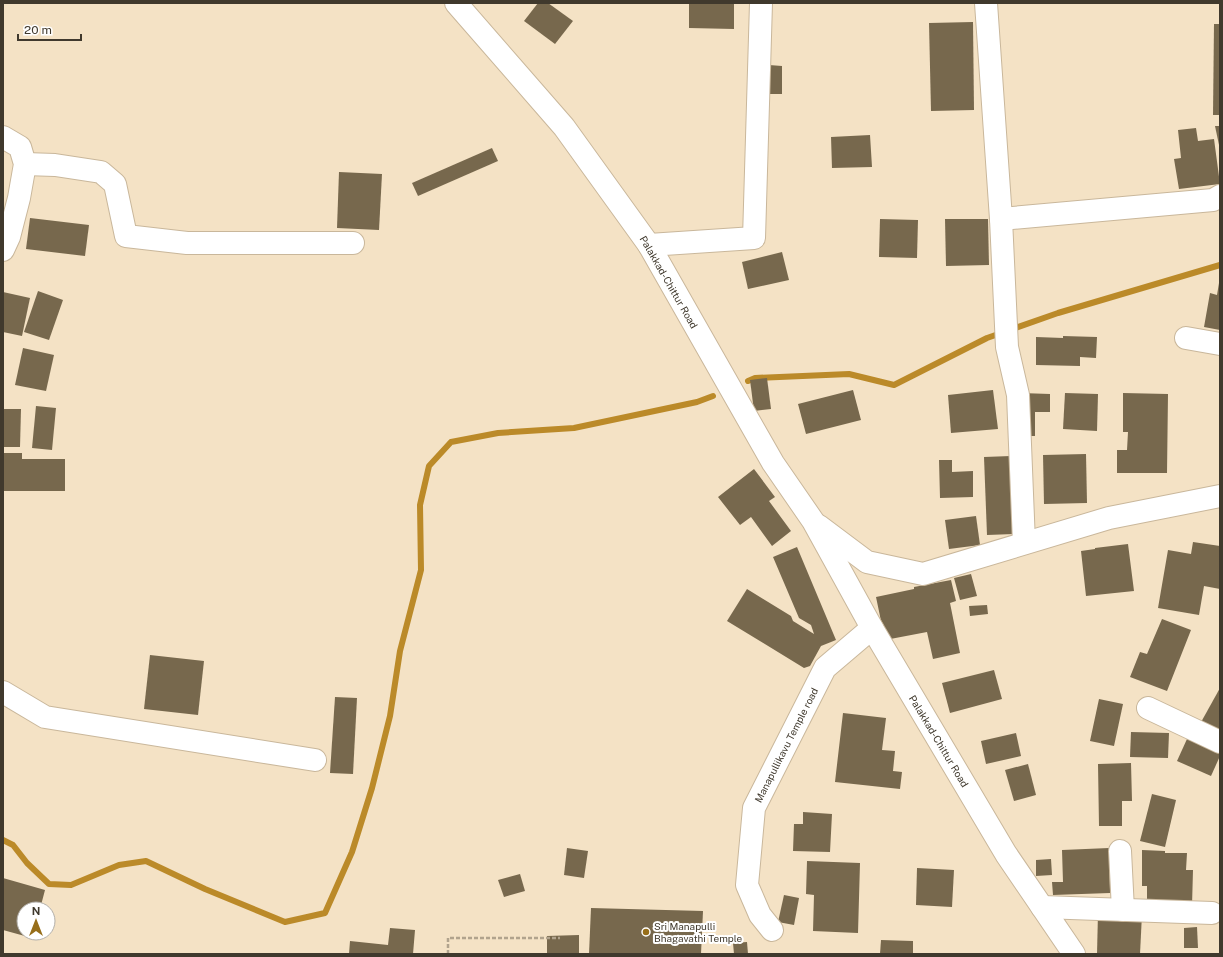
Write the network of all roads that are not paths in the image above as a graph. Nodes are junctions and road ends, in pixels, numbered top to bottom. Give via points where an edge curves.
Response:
1 (456, 3) edge
2 (761, 3) edge
3 (986, 3) edge
4 (3, 137) edge
5 (24, 164) junction
6 (1220, 196) edge
7 (1001, 219) junction
8 (353, 243) dead end
9 (649, 245) junction
10 (3, 250) edge
11 (1186, 338) dead end
12 (1220, 344) edge
13 (1220, 496) edge
14 (813, 521) junction
15 (1024, 543) junction
16 (872, 628) junction
17 (3, 692) edge
18 (1148, 708) dead end
19 (1220, 742) edge
20 (314, 760) dead end
21 (1120, 851) dead end
22 (1042, 907) junction
23 (1124, 910) junction
24 (1212, 913) dead end
25 (772, 930) dead end
26 (1074, 954) edge

1 - 9 street, Palakkad-Chittur Road via 564,127
2 - 9 street via 754,238
3 - 7 street
4 - 5 street via 20,147
5 - 8 street via 55,165 101,172 115,184 126,236 186,243
5 - 10 street via 19,198
6 - 7 street via 1213,200
7 - 15 street via 1007,348 1018,395
9 - 14 street, Palakkad-Chittur Road via 773,463
11 - 12 street
13 - 15 street, Palakkad-Chittur Road via 1108,518
14 - 15 street, Palakkad-Chittur Road via 868,562 923,574
14 - 16 street, Palakkad-Chittur Road
16 - 22 street, Palakkad-Chittur Road via 1006,854
16 - 25 street, Manapullikavu Temple road via 826,668 754,808 747,885 760,916
17 - 20 street via 45,717
18 - 19 street
21 - 23 street
22 - 23 street
22 - 26 street, Palakkad-Chittur Road
23 - 24 street

